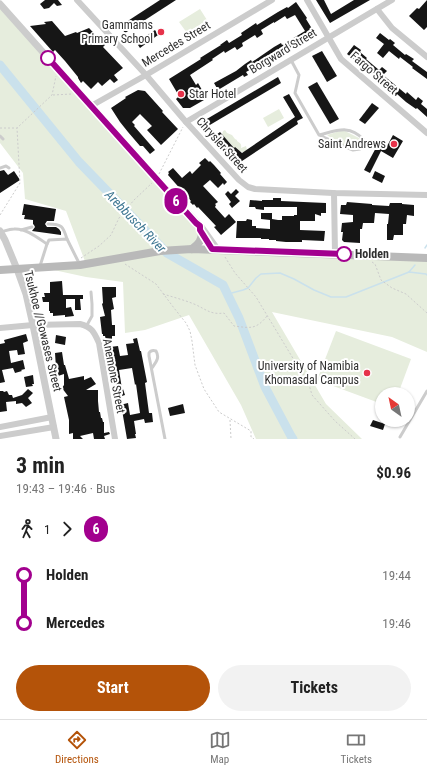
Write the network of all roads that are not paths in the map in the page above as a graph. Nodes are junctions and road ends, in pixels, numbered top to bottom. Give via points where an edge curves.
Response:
1 (77, 0) edge
2 (272, 0) edge
3 (307, 0) edge
4 (392, 0) edge
5 (0, 4) edge
6 (377, 9) junction
7 (328, 37) junction
8 (427, 57) edge
9 (291, 60) junction
10 (146, 75) junction
11 (91, 106) junction
12 (186, 122) junction
13 (427, 133) edge
14 (319, 135) junction
15 (0, 168) edge
16 (9, 168) dead end
17 (334, 193) junction
18 (427, 195) edge
19 (48, 224) dead end
20 (32, 227) dead end
21 (201, 229) junction
22 (21, 230) junction
23 (0, 231) edge
24 (67, 239) junction
25 (47, 244) junction
26 (192, 248) junction
27 (217, 249) junction
28 (335, 254) junction
29 (427, 258) edge
30 (78, 262) junction
31 (40, 267) junction
32 (17, 269) junction
33 (0, 270) edge
34 (91, 292) dead end
35 (33, 325) junction
36 (86, 325) junction
37 (0, 328) edge
38 (152, 368) junction
39 (427, 391) edge
40 (52, 417) junction
41 (0, 427) edge
42 (54, 428) junction
43 (0, 436) edge
44 (400, 437) dead end
45 (56, 439) edge
46 (115, 439) edge
47 (165, 439) edge

1 - 10 street, Chrysler Street
2 - 10 street, Mercedes Street
3 - 7 street, Fargo Street
4 - 6 street, Borgward Street
5 - 11 street
6 - 7 street, Borgward Street
6 - 8 street via 392,28
7 - 9 street, Borgward Street
7 - 13 street, Fargo Street via 340,59
9 - 12 street, Borgward Street
9 - 14 lane via 299,76 295,93
10 - 11 street, Mercedes Street
10 - 12 street, Chrysler Street
11 - 21 street
12 - 17 street, Chrysler Street via 248,187
14 - 14 lane via 354,150 360,149 363,144 363,138 359,134 346,129
15 - 16 lane
17 - 18 street, Chrysler Street
17 - 28 street
19 - 24 lane via 62,227
20 - 22 lane
21 - 26 main road via 200,243
21 - 27 street
22 - 23 lane
22 - 25 lane
23 - 32 street, Tsukhoe //Gowases Street
24 - 25 lane via 51,239
24 - 30 lane
25 - 31 lane
26 - 27 main road
26 - 30 main road
27 - 28 main road
28 - 29 main road
30 - 31 main road
31 - 32 main road
32 - 33 main road
32 - 35 street, Tsukhoe //Gowases Street
34 - 36 lane via 92,316
35 - 36 street
35 - 37 street
35 - 40 street, Tsukhoe //Gowases Street
36 - 46 street, Anemone Street via 95,334 99,343
38 - 38 lane via 149,353 153,350 156,351 158,360
38 - 47 lane
39 - 44 lane
40 - 41 street
40 - 42 street, Tsukhoe //Gowases Street
42 - 43 street
42 - 45 street, Tsukhoe //Gowases Street

